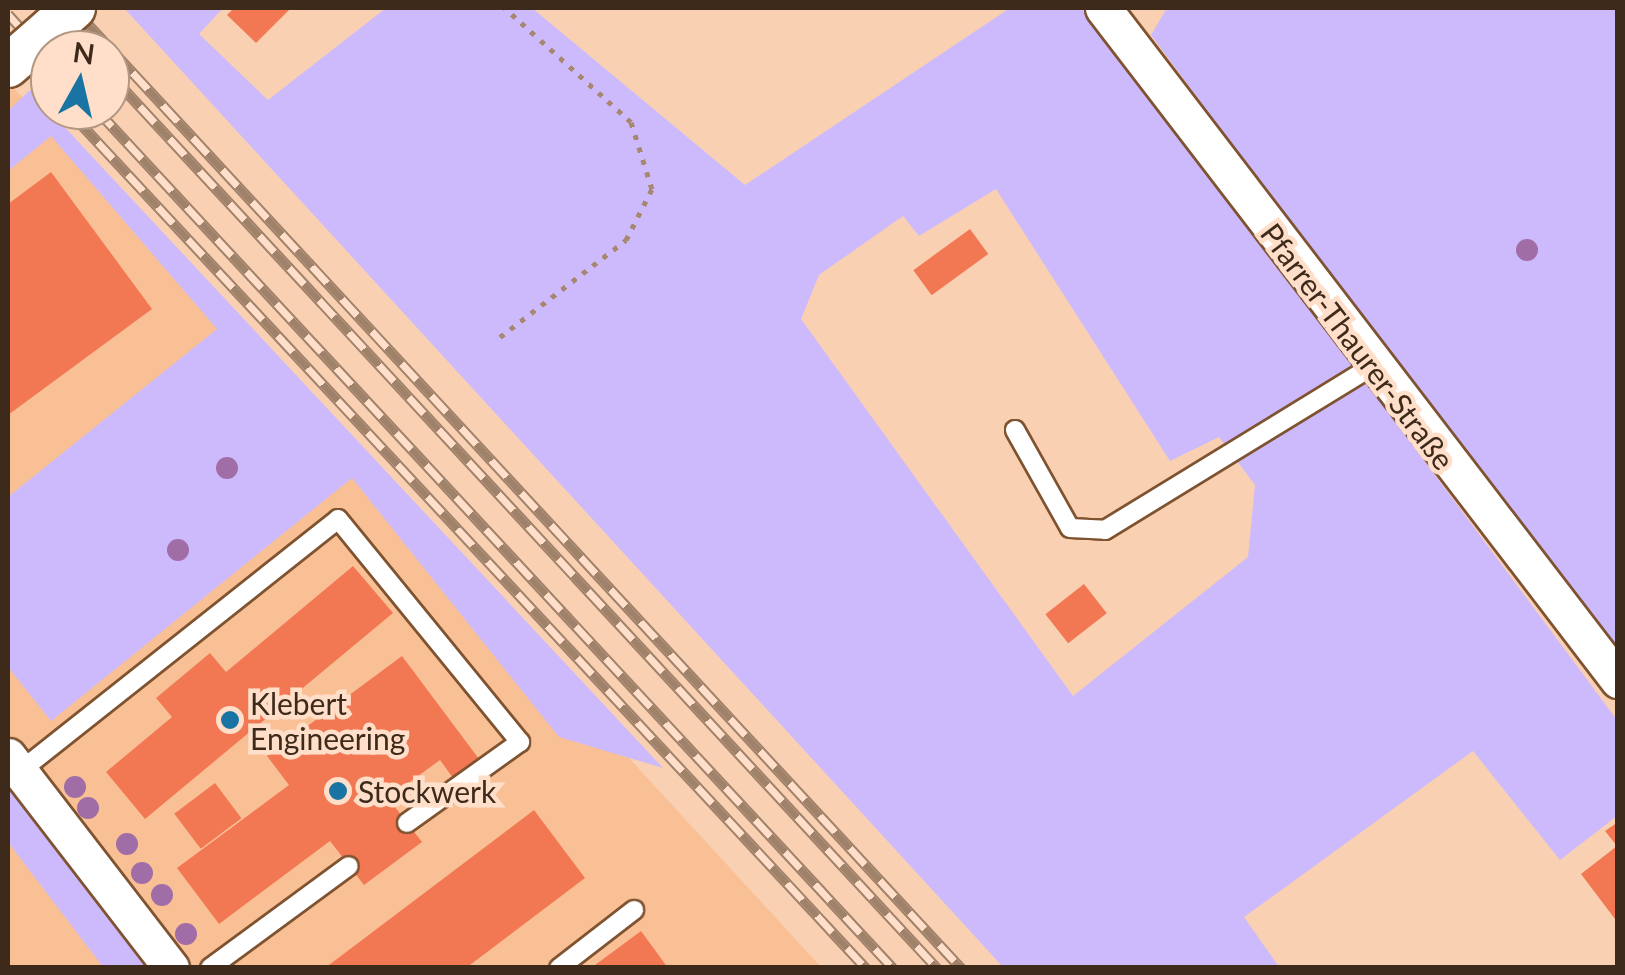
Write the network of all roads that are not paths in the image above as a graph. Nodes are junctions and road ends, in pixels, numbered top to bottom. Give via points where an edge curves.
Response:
1 (74, 8) edge
2 (1103, 8) edge
3 (8, 66) edge
4 (1371, 367) junction
5 (1015, 430) dead end
6 (1618, 680) edge
7 (13, 764) edge
8 (408, 823) dead end
9 (350, 866) dead end
10 (634, 910) dead end
11 (170, 968) edge
12 (210, 968) edge
13 (559, 968) edge

1 - 3 street, bridge
2 - 4 street, Pfarrer-Thaurer-Straße
4 - 5 lane via 1105,530 1070,528
4 - 6 street, Pfarrer-Thaurer-Straße
7 - 8 lane via 338,519 520,742
7 - 11 street
9 - 12 lane
10 - 13 lane

